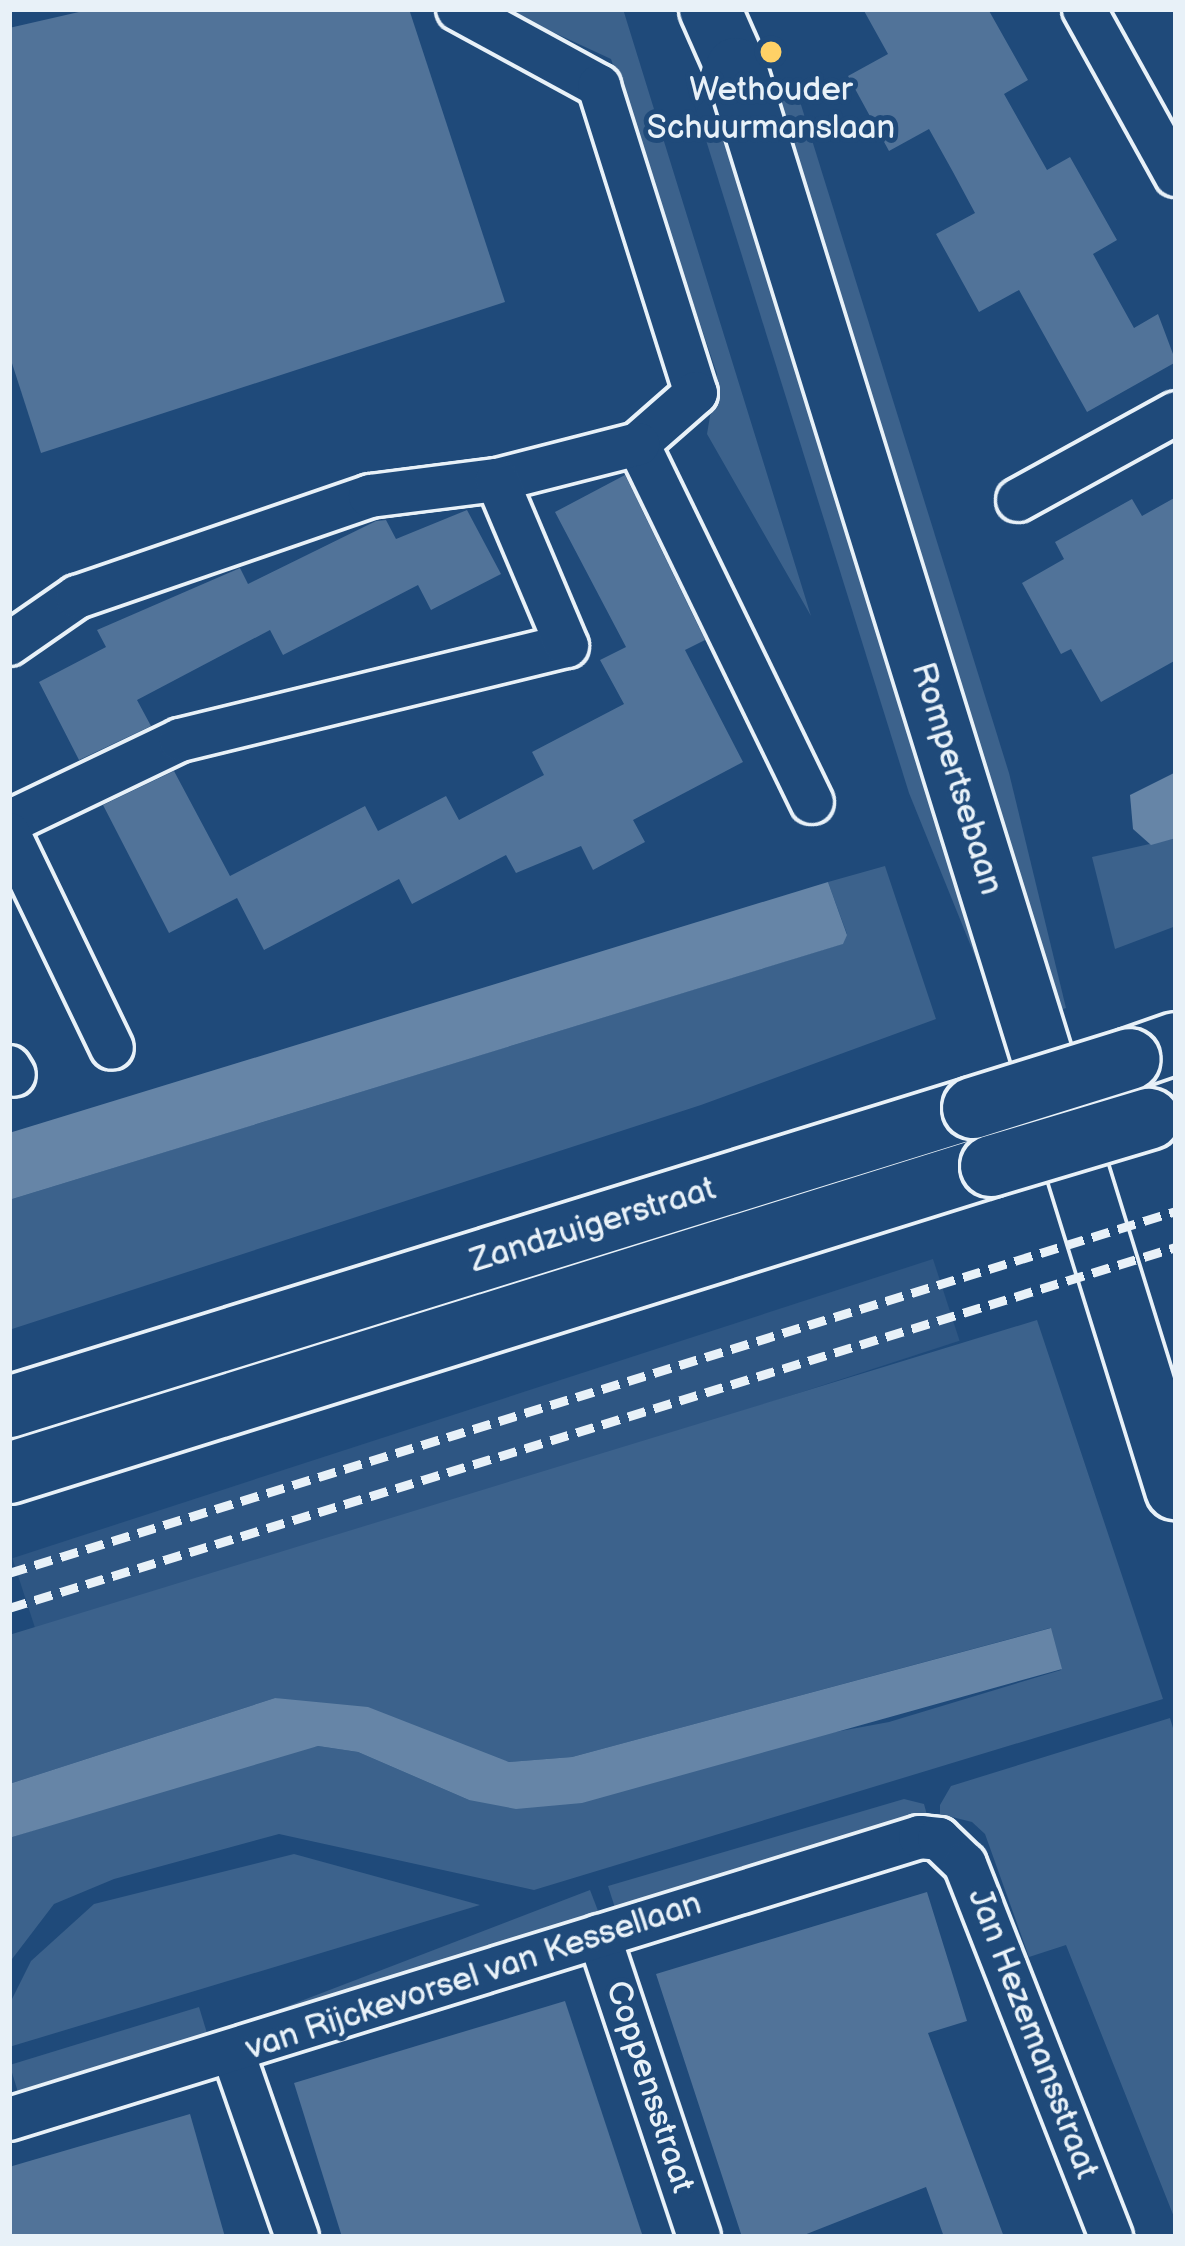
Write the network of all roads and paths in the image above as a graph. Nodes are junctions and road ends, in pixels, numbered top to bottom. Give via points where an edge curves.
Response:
1 (458, 9) edge
2 (710, 9) edge
3 (728, 9) edge
4 (1084, 9) edge
5 (736, 68) junction
6 (1176, 175) edge
7 (1176, 413) edge
8 (638, 444) junction
9 (497, 480) junction
10 (1018, 500) dead end
11 (9, 644) edge
12 (812, 802) dead end
13 (9, 822) edge
14 (9, 834) edge
15 (112, 1048) dead end
16 (1153, 1051) edge
17 (1162, 1114) edge
18 (9, 1407) edge
19 (9, 1472) edge
20 (1176, 1490) edge
21 (939, 1839) joint
22 (599, 1936) junction
23 (233, 2053) junction
24 (9, 2119) edge
25 (297, 2237) edge
26 (699, 2237) edge
27 (1111, 2237) edge

1 - 8 street via 599,86 696,394
2 - 5 main road, Rompertsebaan
3 - 5 main road, Rompertsebaan
4 - 6 street
5 - 20 main road, Rompertsebaan
7 - 10 street
8 - 9 street
8 - 12 street
9 - 11 street via 370,496 77,596
9 - 13 street via 567,646 180,740
14 - 15 street
16 - 18 main road, Zandzuigerstraat, bridge
17 - 19 main road, Zandzuigerstraat, bridge
21 - 22 street, van Rijckevorsel van Kessellaan via 920,1837
21 - 27 street, Jan Hezemansstraat via 965,1864
22 - 23 street, van Rijckevorsel van Kessellaan
22 - 26 street, Coppensstraat
23 - 24 street, van Rijckevorsel van Kessellaan
23 - 25 street

